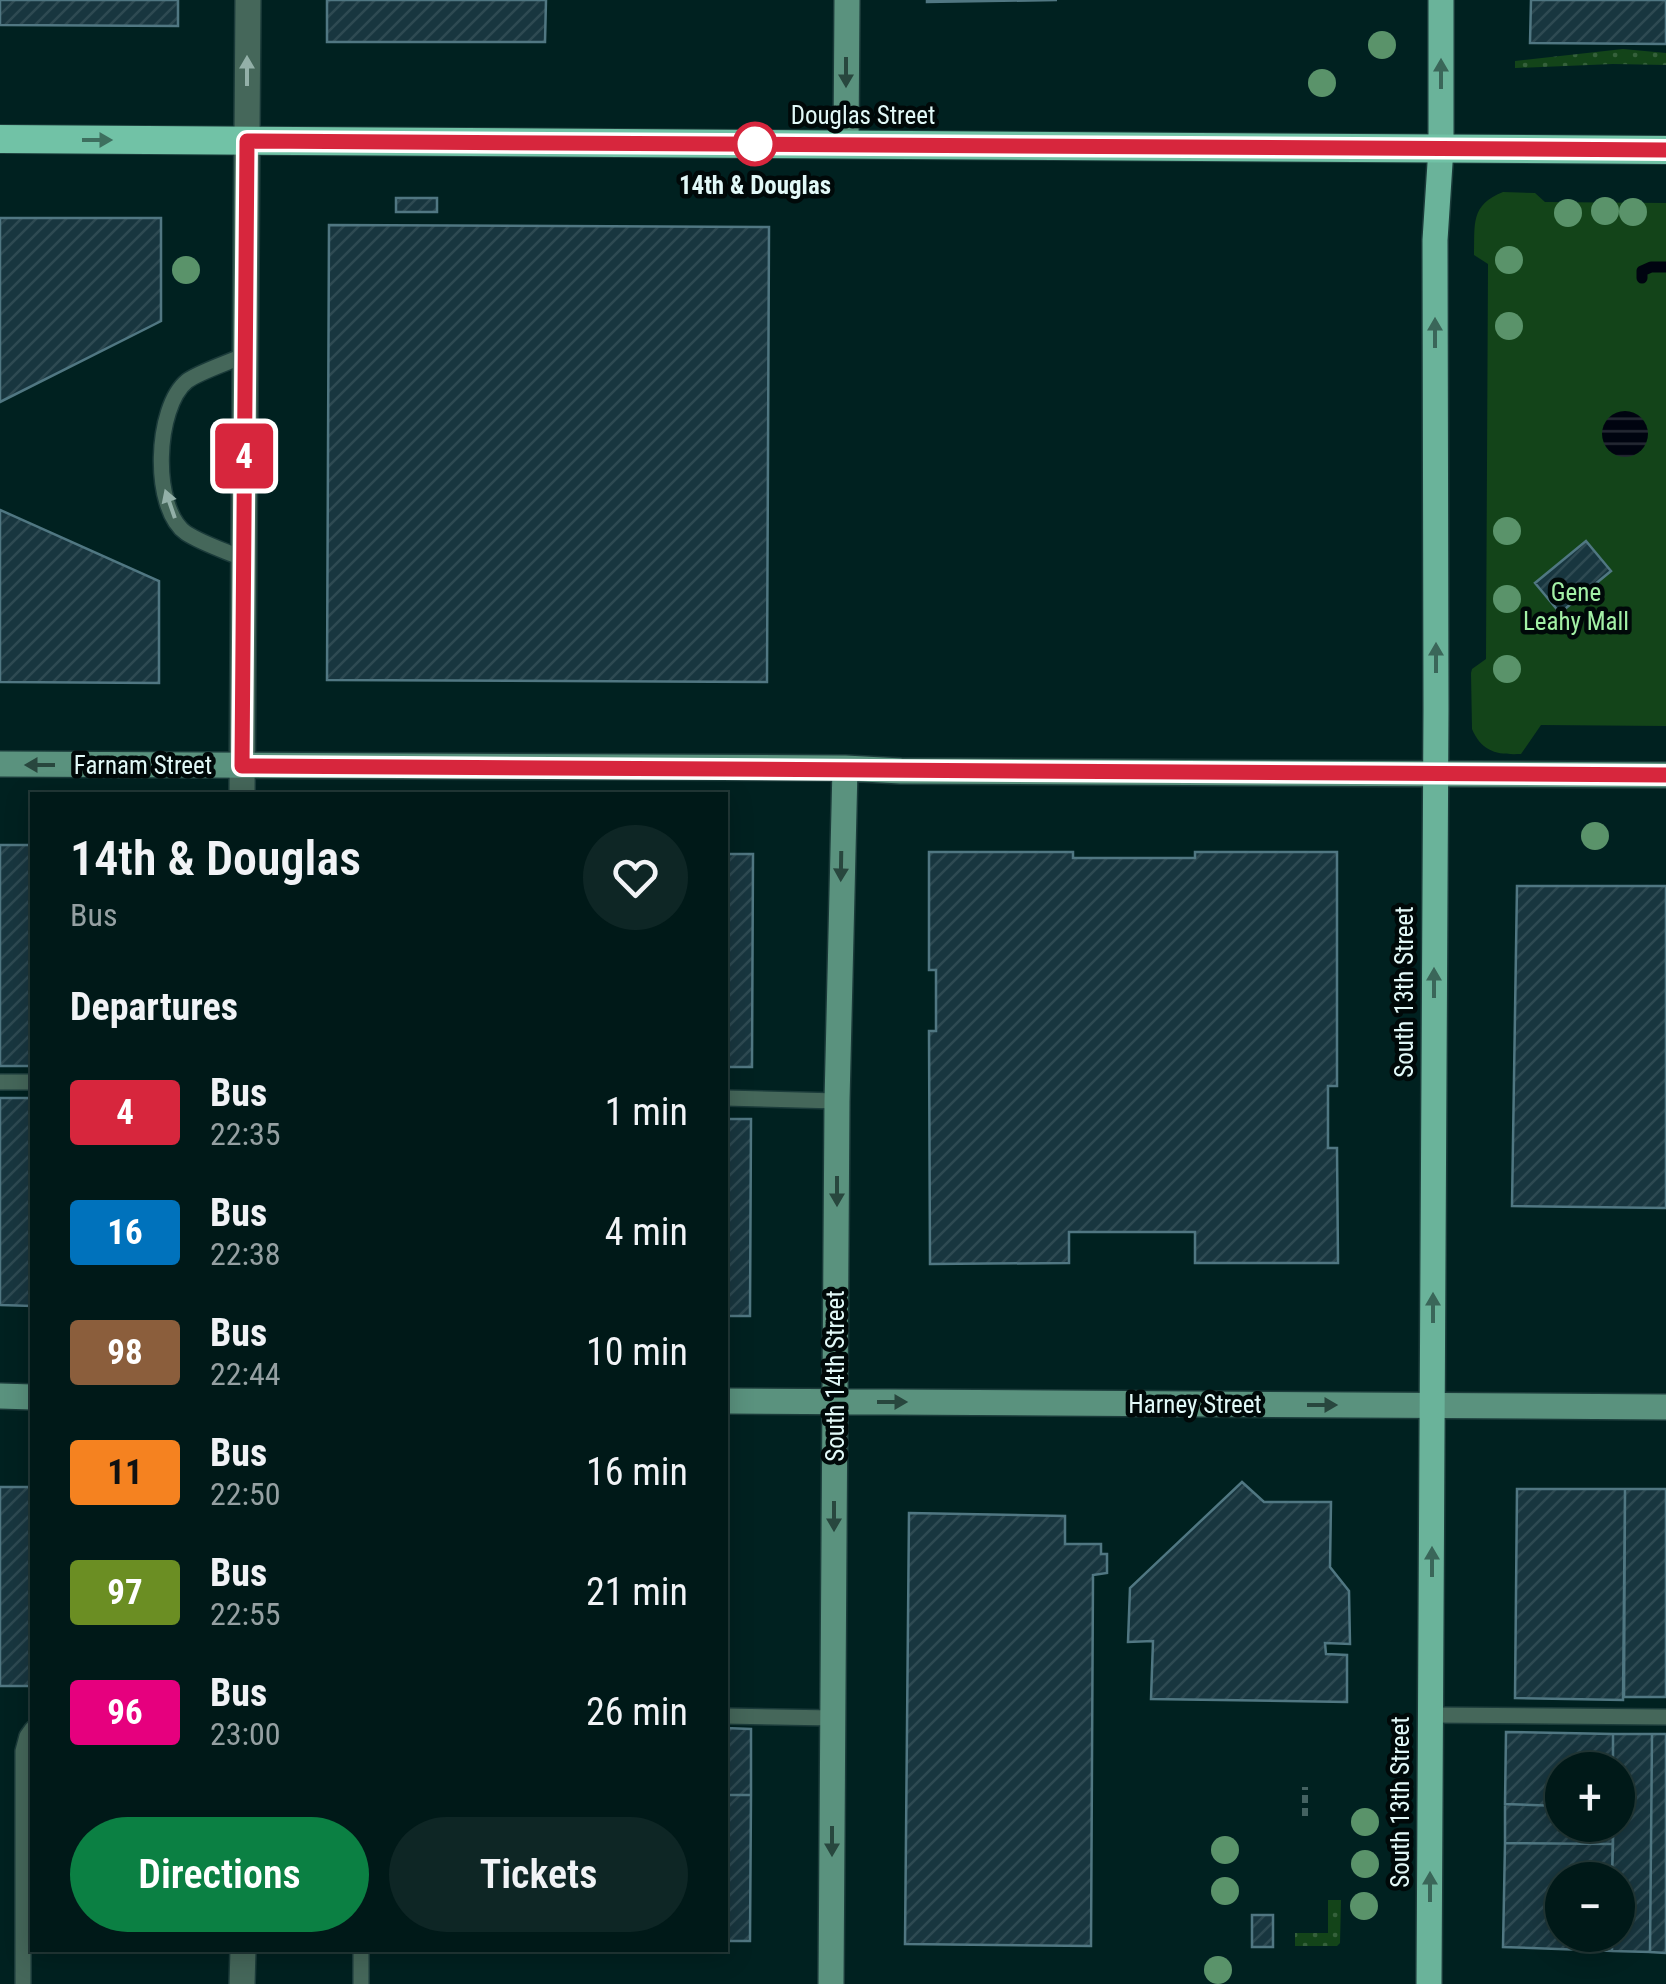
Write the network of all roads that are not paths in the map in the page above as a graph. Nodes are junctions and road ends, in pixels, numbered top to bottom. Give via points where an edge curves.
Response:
1 (248, 0) edge
2 (847, 0) edge
3 (1442, 0) edge
4 (0, 139) edge
5 (247, 141) junction
6 (846, 144) junction
7 (1440, 148) junction
8 (1666, 150) edge
9 (245, 355) junction
10 (244, 559) junction
11 (0, 764) edge
12 (242, 766) junction
13 (844, 768) junction
14 (1434, 774) junction
15 (1666, 775) edge
16 (242, 792) edge
17 (0, 1082) edge
18 (30, 1082) edge
19 (728, 1098) edge
20 (837, 1101) junction
21 (0, 1396) edge
22 (30, 1396) edge
23 (728, 1401) edge
24 (835, 1402) junction
25 (1432, 1406) junction
26 (1666, 1407) edge
27 (728, 1716) edge
28 (1431, 1716) junction
29 (1666, 1717) edge
30 (833, 1718) junction
31 (30, 1732) edge
32 (28, 1920) edge
33 (244, 1952) edge
34 (361, 1952) edge
35 (23, 1984) edge
36 (242, 1984) edge
37 (361, 1984) edge
38 (832, 1984) edge
39 (1429, 1984) edge

5 -> 1 street
2 -> 6 main road
7 -> 3 main road, South 13th Street
4 -> 5 highway, Douglas Street
5 - 6 highway, Douglas Street
5 - 9 street
6 - 7 highway, Douglas Street
7 - 8 highway, Douglas Street
14 -> 7 main road, South 13th Street
9 - 10 street
10 -> 9 lane via 184,532 168,510 163,431 170,403 188,380
10 - 12 street
12 -> 11 main road, Farnam Street
12 - 13 main road, Farnam Street
12 - 16 street
13 - 14 main road, Farnam Street
13 -> 20 main road, South 14th Street
14 - 15 main road, Farnam Street
25 -> 14 main road, South 13th Street
17 - 18 lane
19 - 20 lane
20 -> 24 main road, South 14th Street
21 - 22 main road
23 - 24 main road, Harney Street
24 -> 25 main road, Harney Street
24 -> 30 main road, South 14th Street
25 - 26 main road, Harney Street
28 -> 25 main road, South 13th Street
27 - 30 lane
28 - 29 lane
39 -> 28 main road, South 13th Street
30 -> 38 main road, South 14th Street
31 - 32 lane via 23,1751
32 - 35 lane
33 - 36 street
34 - 37 lane

